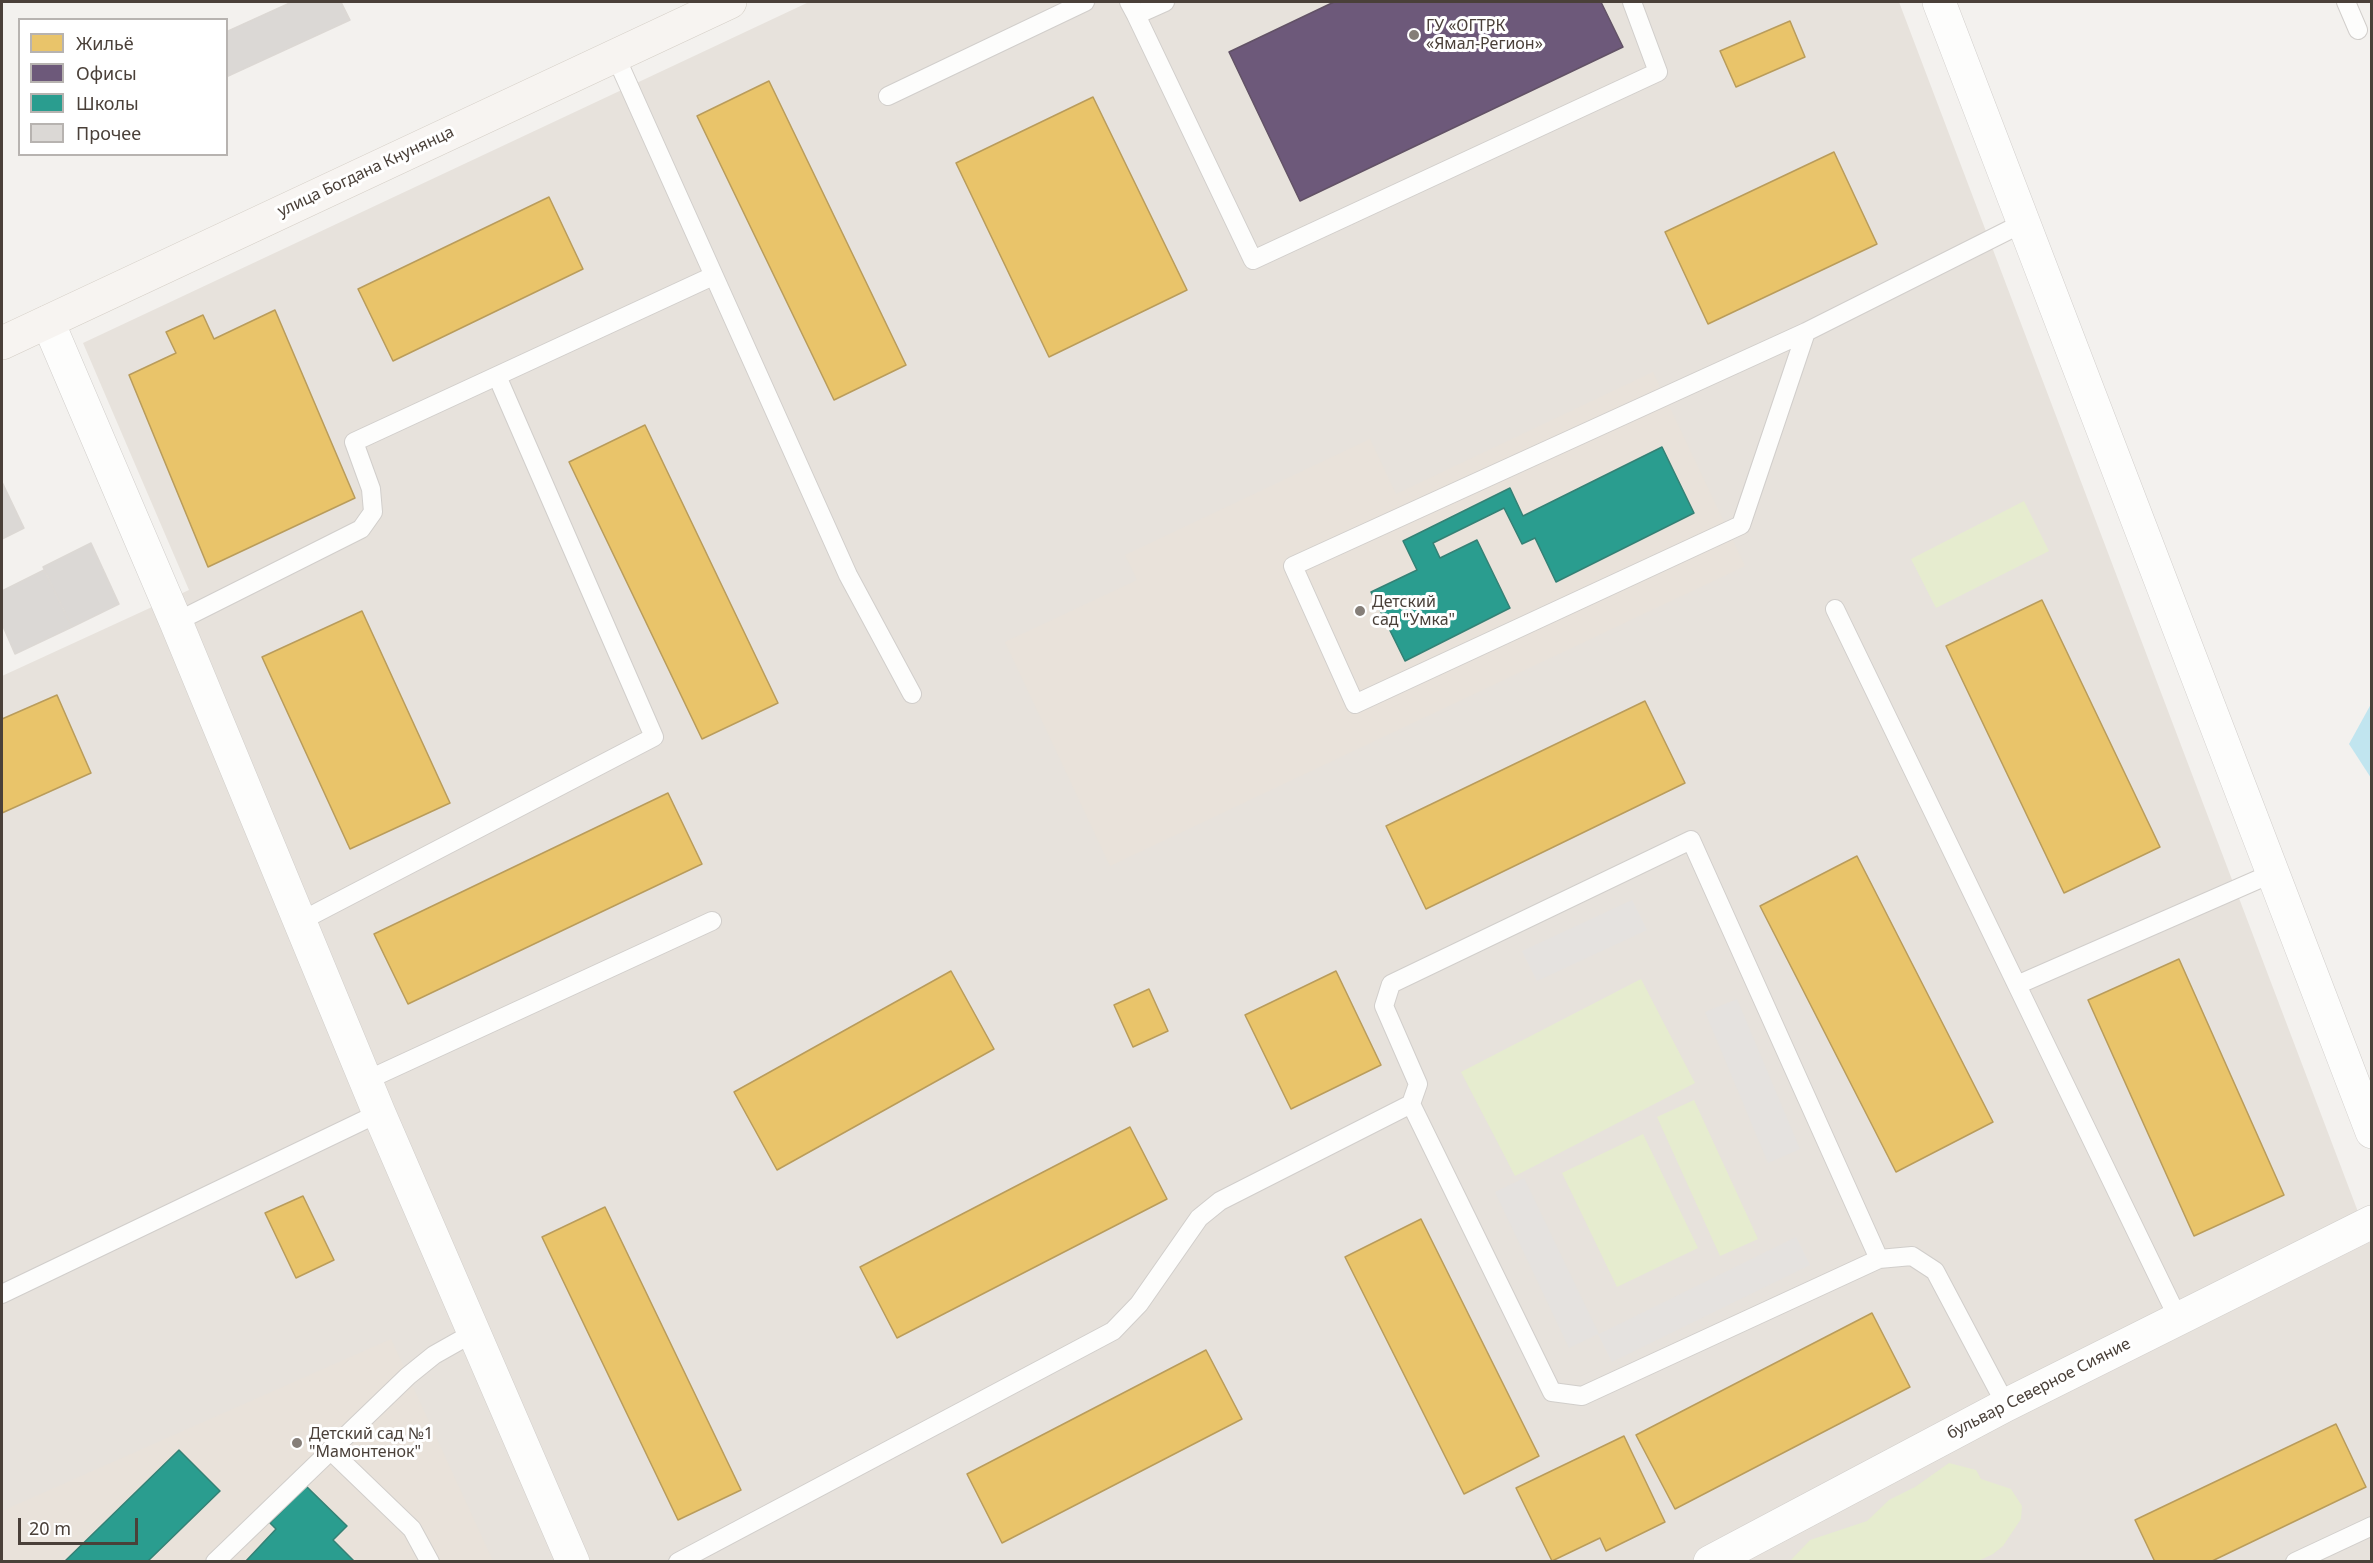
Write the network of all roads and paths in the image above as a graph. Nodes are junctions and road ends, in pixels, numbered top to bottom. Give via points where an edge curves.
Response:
1 (730, 2) edge
2 (1085, 2) edge
3 (1165, 2) edge
4 (1632, 2) edge
5 (1939, 2) edge
6 (2346, 2) edge
7 (1133, 8) edge
8 (2358, 30) dead end
9 (615, 55) junction
10 (888, 96) dead end
11 (2023, 224) junction
12 (713, 276) junction
13 (48, 322) junction
14 (1806, 332) junction
15 (2, 343) edge
16 (497, 376) junction
17 (1834, 609) dead end
18 (176, 622) junction
19 (912, 694) dead end
20 (2273, 873) junction
21 (712, 921) dead end
22 (299, 922) junction
23 (2017, 986) junction
24 (365, 1081) junction
25 (1411, 1104) junction
26 (379, 1113) junction
27 (2372, 1132) edge
28 (2372, 1222) edge
29 (1879, 1259) junction
30 (2, 1294) edge
31 (2178, 1318) junction
32 (472, 1333) junction
33 (2006, 1405) junction
34 (330, 1450) junction
35 (2372, 1526) edge
36 (215, 1562) edge
37 (430, 1562) edge
38 (573, 1562) edge
39 (678, 1562) edge
40 (1710, 1562) edge
41 (2295, 1562) edge

1 - 9 main road, улица Богдана Кнунянца
2 - 10 lane
3 - 7 lane
4 - 7 lane via 1658,72 1253,260
5 - 11 street
6 - 8 lane
9 - 12 lane
9 - 13 main road, улица Богдана Кнунянца
11 - 14 lane
11 - 20 street
12 - 16 lane
12 - 19 lane via 848,575
13 - 15 main road, улица Богдана Кнунянца
13 - 18 street
14 - 14 lane via 1293,566 1355,704 1741,525
16 - 18 lane via 354,442 371,489 373,512 361,529
16 - 22 lane via 654,737
17 - 23 lane
18 - 22 street
20 - 23 lane
20 - 27 street
21 - 24 lane
22 - 24 street
23 - 31 lane
24 - 26 street
25 - 29 lane via 1552,1392 1582,1396
25 - 29 lane via 1418,1084 1384,1006 1391,984 1691,840
25 - 39 lane via 1220,1201 1199,1218 1139,1304 1113,1331
26 - 30 lane
26 - 32 street
28 - 31 street, бульвар Северное Сияние
29 - 33 lane via 1912,1256 1935,1271
31 - 33 street, бульвар Северное Сияние
32 - 34 lane via 408,1376
32 - 38 street
33 - 40 street, бульвар Северное Сияние
34 - 36 lane
34 - 37 lane via 411,1529
35 - 41 lane

